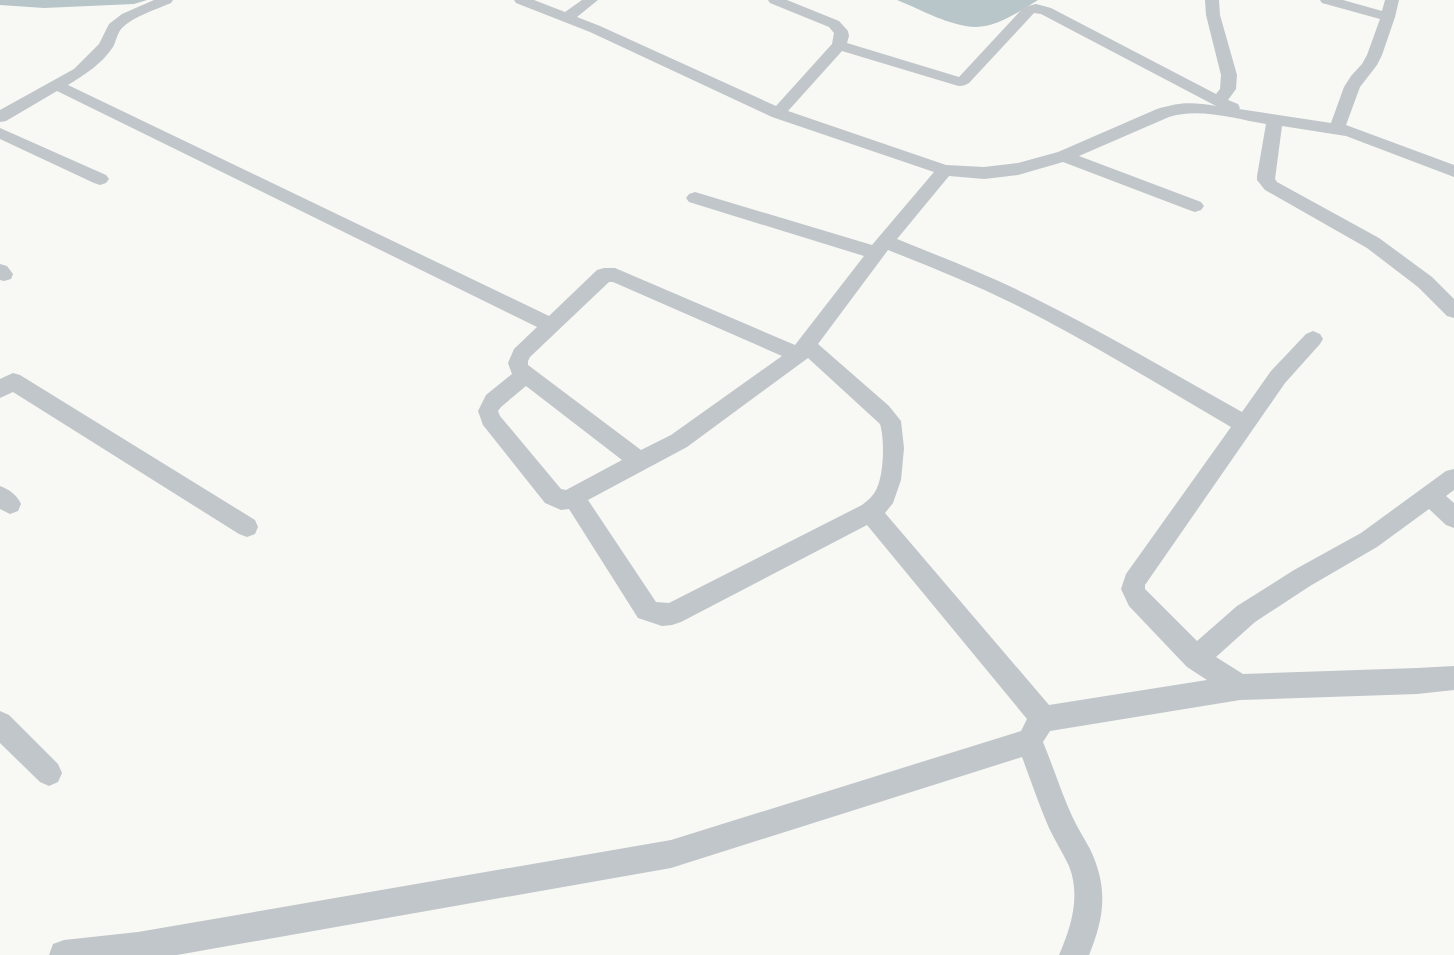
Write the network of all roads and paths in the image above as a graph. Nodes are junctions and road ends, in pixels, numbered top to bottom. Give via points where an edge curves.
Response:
1 (166, 0) edge
2 (521, 0) edge
3 (591, 0) edge
4 (775, 0) edge
5 (1212, 0) edge
6 (1326, 0) edge
7 (1392, 0) edge
8 (1388, 17) junction
9 (567, 18) junction
10 (839, 45) junction
11 (56, 85) junction
12 (1219, 101) junction
13 (778, 113) junction
14 (0, 117) edge
15 (1249, 117) junction
16 (1275, 121) junction
17 (1337, 128) junction
18 (0, 133) edge
19 (1064, 156) junction
20 (946, 170) junction
21 (1454, 171) edge
22 (100, 179) dead end
23 (696, 198) dead end
24 (1195, 206) dead end
25 (880, 247) junction
26 (1454, 311) edge
27 (550, 325) junction
28 (1313, 339) dead end
29 (802, 350) junction
30 (526, 374) junction
31 (4, 381) edge
32 (1244, 424) junction
33 (640, 462) junction
34 (1454, 478) edge
35 (1430, 496) junction
36 (574, 497) junction
37 (870, 512) junction
38 (1454, 518) edge
39 (247, 527) dead end
40 (1196, 658) junction
41 (1454, 678) edge
42 (1240, 687) junction
43 (0, 724) edge
44 (1037, 730) junction
45 (49, 773) dead end
46 (141, 951) edge
47 (64, 955) edge
48 (1074, 955) edge

1 - 11 street via 127,17 114,28 106,46 94,59 80,72
2 - 9 street
3 - 9 street
4 - 10 street via 834,24 840,29 842,36
5 - 12 street via 1212,15 1230,75 1228,89
6 - 8 street
7 - 8 street
8 - 17 street via 1372,60 1350,92
9 - 13 street
10 - 12 street via 960,82 1029,10 1036,8
10 - 13 street
11 - 14 street
11 - 27 street
12 - 15 street
13 - 20 street
15 - 16 street
15 - 19 street via 1197,108 1179,108
16 - 17 street
16 - 26 street via 1266,176 1271,186 1373,243 1425,282
17 - 21 street
18 - 22 street
19 - 20 street via 1018,170 984,173
19 - 24 street
20 - 25 street
23 - 25 street
25 - 29 street
25 - 32 street via 988,284 1116,350
27 - 29 street via 597,280 610,274
27 - 30 street via 518,357 517,364
28 - 32 street via 1278,377
29 - 33 street via 679,442
29 - 37 street via 890,421 894,434 890,478 886,494
30 - 33 street
30 - 36 street via 493,401 488,410 490,419 553,496 561,500
31 - 39 street
32 - 40 street via 1134,582 1133,589 1138,598
33 - 36 street
34 - 35 street
35 - 38 street
35 - 40 street via 1369,540 1246,614
36 - 37 street via 647,610 662,616 672,614
37 - 44 street
40 - 42 street
41 - 42 street
42 - 44 street
43 - 45 street
44 - 46 street via 671,854
44 - 48 street via 1064,829 1083,865 1089,886 1090,905
46 - 47 street

